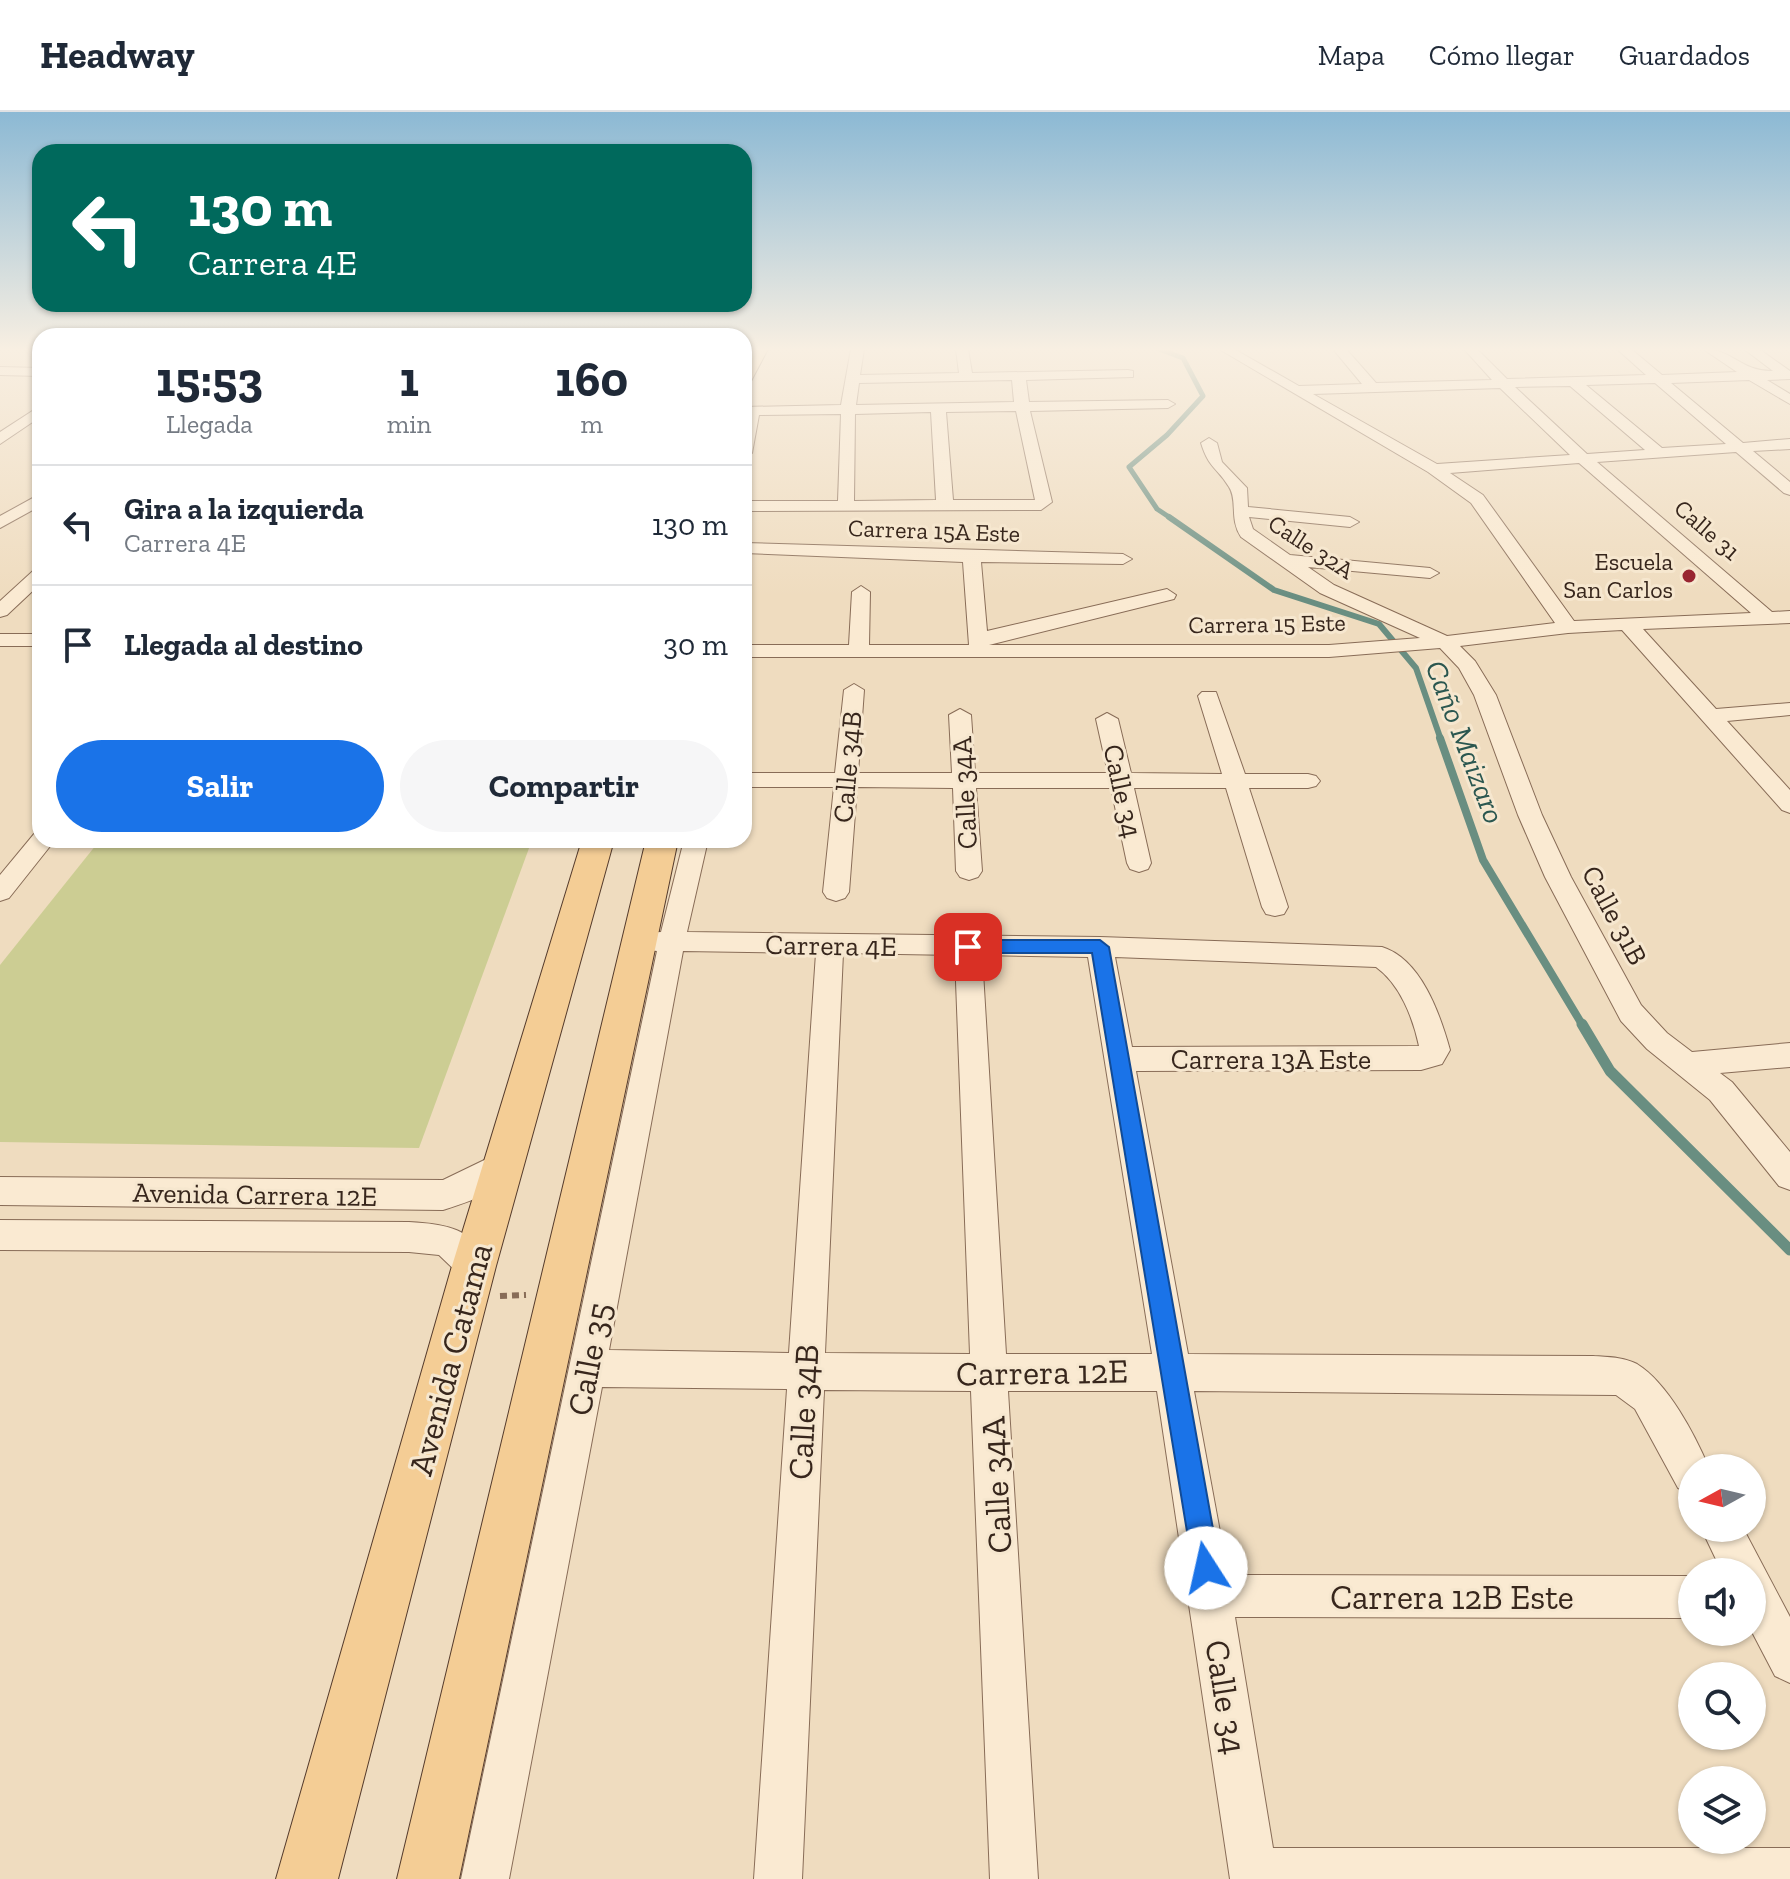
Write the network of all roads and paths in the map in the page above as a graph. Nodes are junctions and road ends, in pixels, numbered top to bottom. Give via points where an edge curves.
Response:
1 (848, 431) edge
2 (940, 431) edge
3 (1028, 431) edge
4 (1368, 431) edge
5 (1556, 431) edge
6 (1633, 431) edge
7 (1720, 431) edge
8 (1209, 443) dead end
9 (1790, 444) edge
10 (1739, 448) junction
11 (1657, 452) junction
12 (1584, 457) junction
13 (1434, 469) junction
14 (1789, 488) edge
15 (752, 506) edge
16 (846, 506) junction
17 (945, 507) junction
18 (0, 510) edge
19 (32, 510) edge
20 (1241, 511) junction
21 (32, 512) edge
22 (0, 522) edge
23 (1350, 522) dead end
24 (752, 548) edge
25 (972, 557) junction
26 (1123, 559) dead end
27 (1285, 560) junction
28 (1430, 573) dead end
29 (32, 581) edge
30 (861, 592) dead end
31 (1167, 595) dead end
32 (0, 611) edge
33 (1790, 617) edge
34 (1769, 619) junction
35 (1626, 623) junction
36 (1568, 627) junction
37 (8, 640) edge
38 (32, 640) edge
39 (1445, 642) junction
40 (979, 644) junction
41 (859, 650) junction
42 (752, 651) edge
43 (0, 656) edge
44 (854, 690) dead end
45 (1209, 696) dead end
46 (1790, 709) edge
47 (960, 715) dead end
48 (1713, 716) junction
49 (1107, 719) dead end
50 (752, 780) edge
51 (845, 780) junction
52 (962, 781) junction
53 (1235, 781) junction
54 (1308, 781) dead end
55 (1121, 782) junction
56 (1790, 805) edge
57 (36, 848) edge
58 (596, 848) edge
59 (661, 848) edge
60 (693, 848) edge
61 (1139, 863) dead end
62 (969, 871) dead end
63 (0, 892) edge
64 (836, 892) dead end
65 (1275, 907) dead end
66 (655, 941) junction
67 (830, 945) junction
68 (968, 947) junction
69 (1100, 947) junction
70 (1790, 1055) edge
71 (1421, 1058) joint
72 (1120, 1059) junction
73 (1689, 1064) junction
74 (503, 1165) junction
75 (1790, 1176) edge
76 (0, 1191) edge
77 (0, 1235) edge
78 (471, 1282) junction
79 (557, 1294) junction
80 (587, 1368) junction
81 (1172, 1370) junction
82 (805, 1373) junction
83 (991, 1373) junction
84 (1681, 1454) edge
85 (1211, 1596) junction
86 (1678, 1597) edge
87 (1766, 1617) edge
88 (1790, 1661) edge
89 (1790, 1872) edge
90 (1254, 1875) edge
91 (307, 1879) edge
92 (428, 1879) edge
93 (485, 1879) edge
94 (778, 1879) edge
95 (1014, 1879) edge

1 - 16 street
2 - 17 street
3 - 17 street via 1044,502 1032,507
4 - 13 street
5 - 12 street, Calle 31
6 - 11 street
7 - 10 street
8 - 20 street, Calle 32A via 1215,463 1239,488
9 - 10 street
10 - 11 street
10 - 14 street
11 - 12 street
12 - 13 street
12 - 34 street, Calle 31
13 - 36 street via 1490,514
15 - 16 street
16 - 17 street
18 - 19 street
20 - 23 street
20 - 27 street, Calle 32A via 1247,533
21 - 22 street
24 - 25 street, Carrera 15A Este
25 - 26 street, Carrera 15A Este
25 - 40 street
27 - 28 street
27 - 39 street, Calle 32A via 1327,589
29 - 32 street
30 - 41 street
31 - 40 street
33 - 34 street, Carrera 15 Este
34 - 35 street, Carrera 15 Este
35 - 36 street, Carrera 15 Este
35 - 48 street
36 - 39 street, Carrera 15 Este
37 - 38 street
37 - 43 street
39 - 40 street, Carrera 15 Este via 1329,651
39 - 73 street, Calle 31B via 1468,665 1485,695 1530,815 1631,1013
40 - 41 street, Carrera 15 Este
41 - 42 street, Carrera 15 Este
44 - 51 street, Calle 34B
45 - 53 street
46 - 48 street
47 - 52 street, Calle 34A
48 - 56 street
49 - 55 street, Calle 34
50 - 51 street
51 - 52 street
51 - 64 street, Calle 34B
52 - 55 street
52 - 62 street, Calle 34A
53 - 54 street
53 - 55 street
53 - 65 street
55 - 61 street, Calle 34
57 - 63 street
58 - 74 main road, Avenida Catama
59 - 66 main road
60 - 66 street, Calle 35
66 - 67 street, Carrera 4E
66 - 79 main road
66 - 80 street, Calle 35
67 - 68 street, Carrera 4E
67 - 82 street, Calle 34B
68 - 69 street, Carrera 4E
68 - 83 street, Calle 34A
69 - 71 street, Carrera 4E via 1382,957 1402,973 1433,1039 1432,1056
69 - 72 street, Calle 34
70 - 73 street
71 - 72 street, Carrera 13A Este
72 - 81 street, Calle 34
73 - 75 street, Calle 31B via 1721,1091
74 - 76 street, Avenida Carrera 12E via 463,1189 433,1196
74 - 78 main road, Avenida Catama
77 - 78 street, Avenida Carrera 12E via 447,1240
78 - 79 path
78 - 91 main road, Avenida Catama
79 - 92 main road
80 - 82 street, Carrera 12E
80 - 93 street, Calle 35
81 - 83 street, Carrera 12E
81 - 84 street, Carrera 12E via 1623,1377 1648,1396
81 - 85 street, Calle 34
82 - 83 street, Carrera 12E
82 - 94 street, Calle 34B
83 - 95 street, Calle 34A
85 - 86 street, Carrera 12B Este
85 - 90 street, Calle 34
87 - 88 street
89 - 90 street

